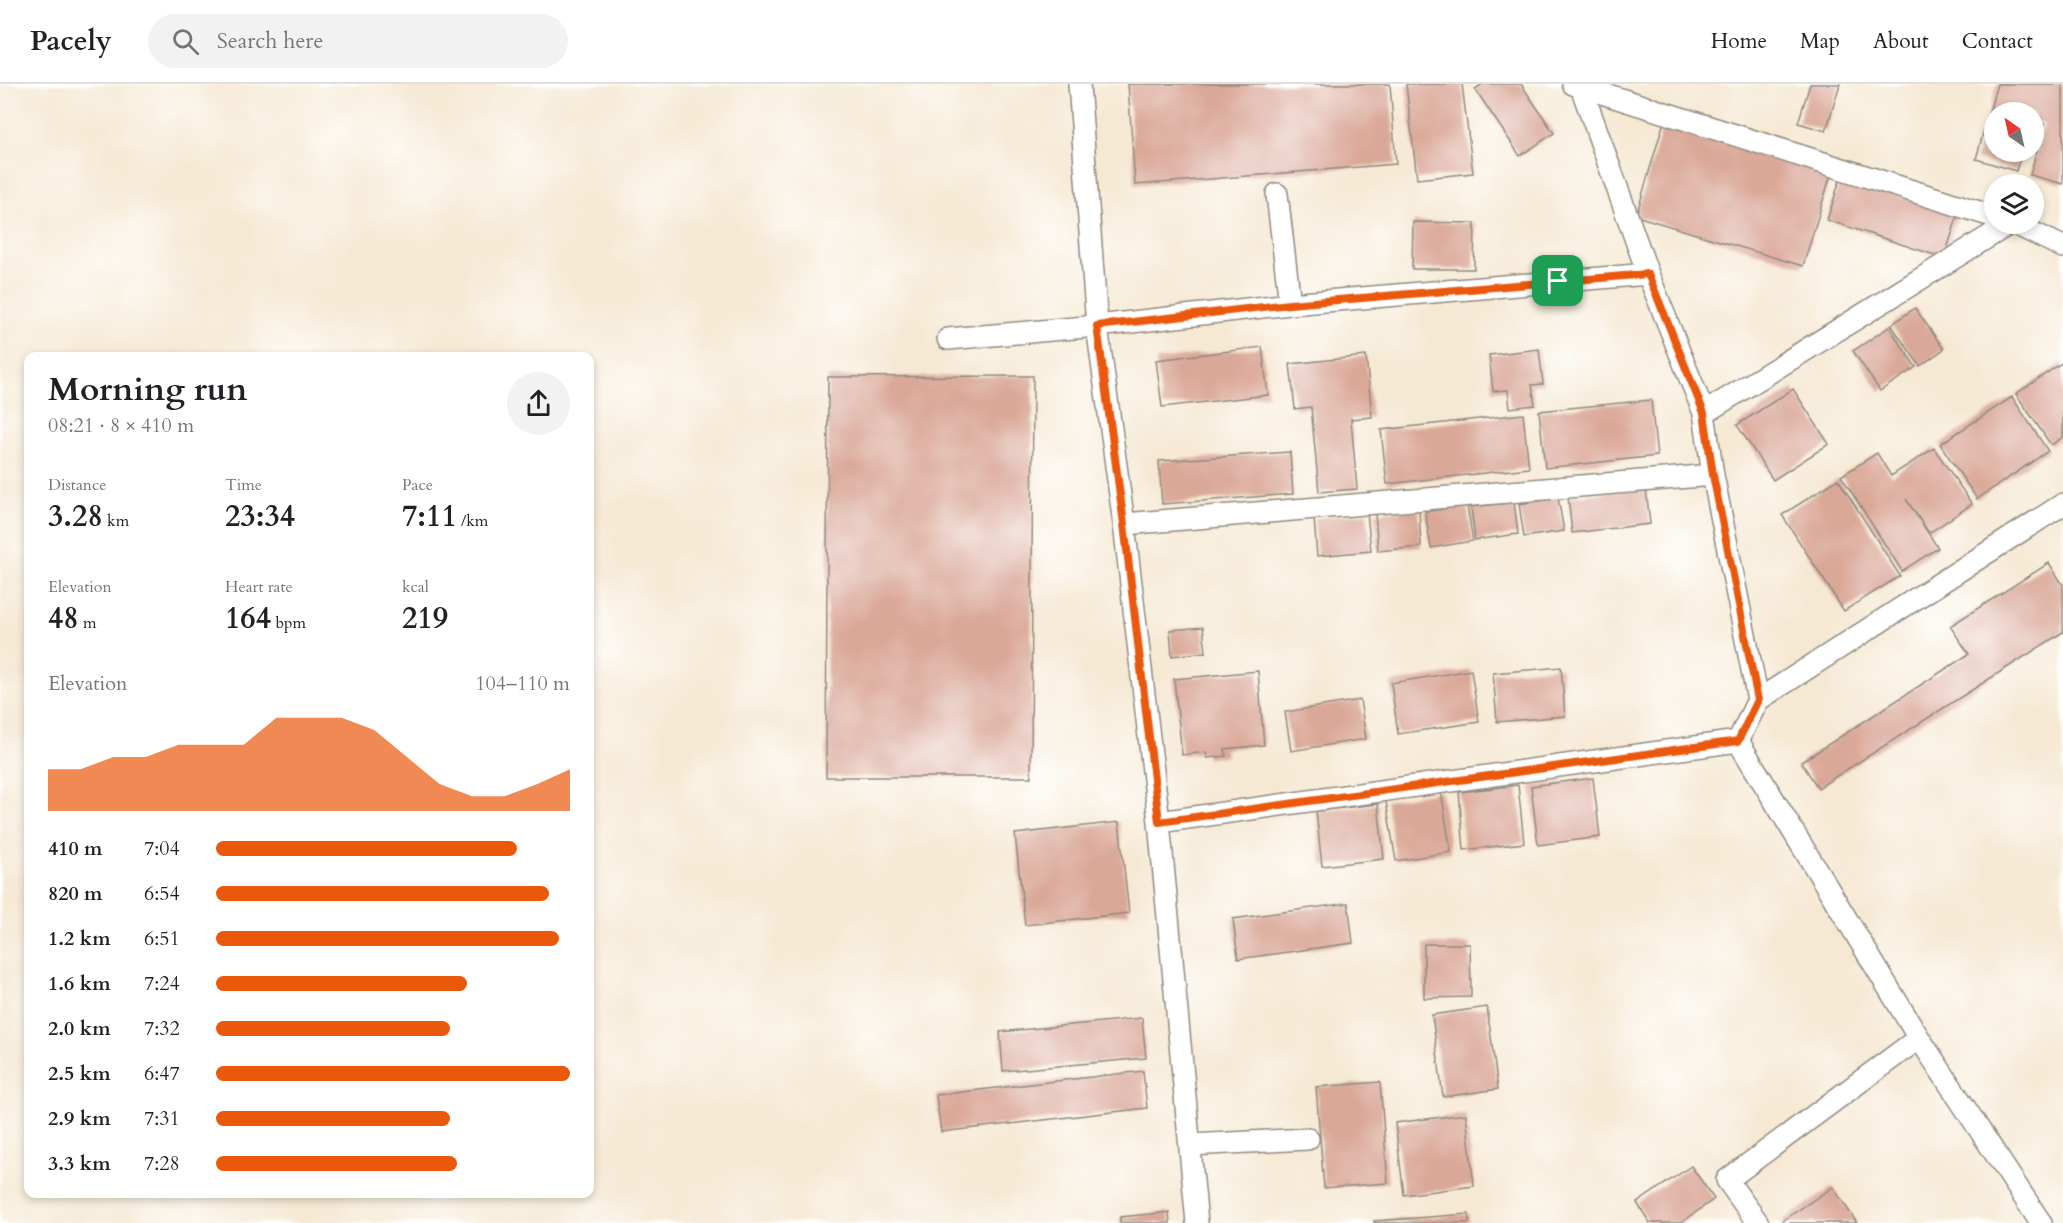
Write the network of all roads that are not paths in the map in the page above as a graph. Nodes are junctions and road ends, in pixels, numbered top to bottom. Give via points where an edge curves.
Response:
1 (1079, 84) edge
2 (1578, 85) edge
3 (1277, 194) dead end
4 (1984, 214) edge
5 (1993, 234) edge
6 (2036, 234) edge
7 (2063, 247) edge
8 (1648, 274) junction
9 (1290, 304) junction
10 (1097, 326) junction
11 (948, 339) dead end
12 (1704, 413) junction
13 (1713, 475) junction
14 (2063, 504) edge
15 (1124, 524) junction
16 (1758, 700) junction
17 (1738, 741) junction
18 (1159, 822) junction
19 (1918, 1038) junction
20 (1308, 1138) dead end
21 (1190, 1145) junction
22 (1197, 1223) edge
23 (1758, 1223) edge
24 (2041, 1223) edge

1 - 10 lane
2 - 4 lane
2 - 8 lane
3 - 9 lane
5 - 12 lane
6 - 7 lane
8 - 9 lane
8 - 12 lane
9 - 10 lane
10 - 11 lane
10 - 15 lane
12 - 13 lane
13 - 15 lane
13 - 16 lane
14 - 16 lane
15 - 18 lane
16 - 17 lane
17 - 18 lane
17 - 19 lane
18 - 21 lane
19 - 23 lane via 1727,1180
19 - 24 lane
20 - 21 lane
21 - 22 lane

